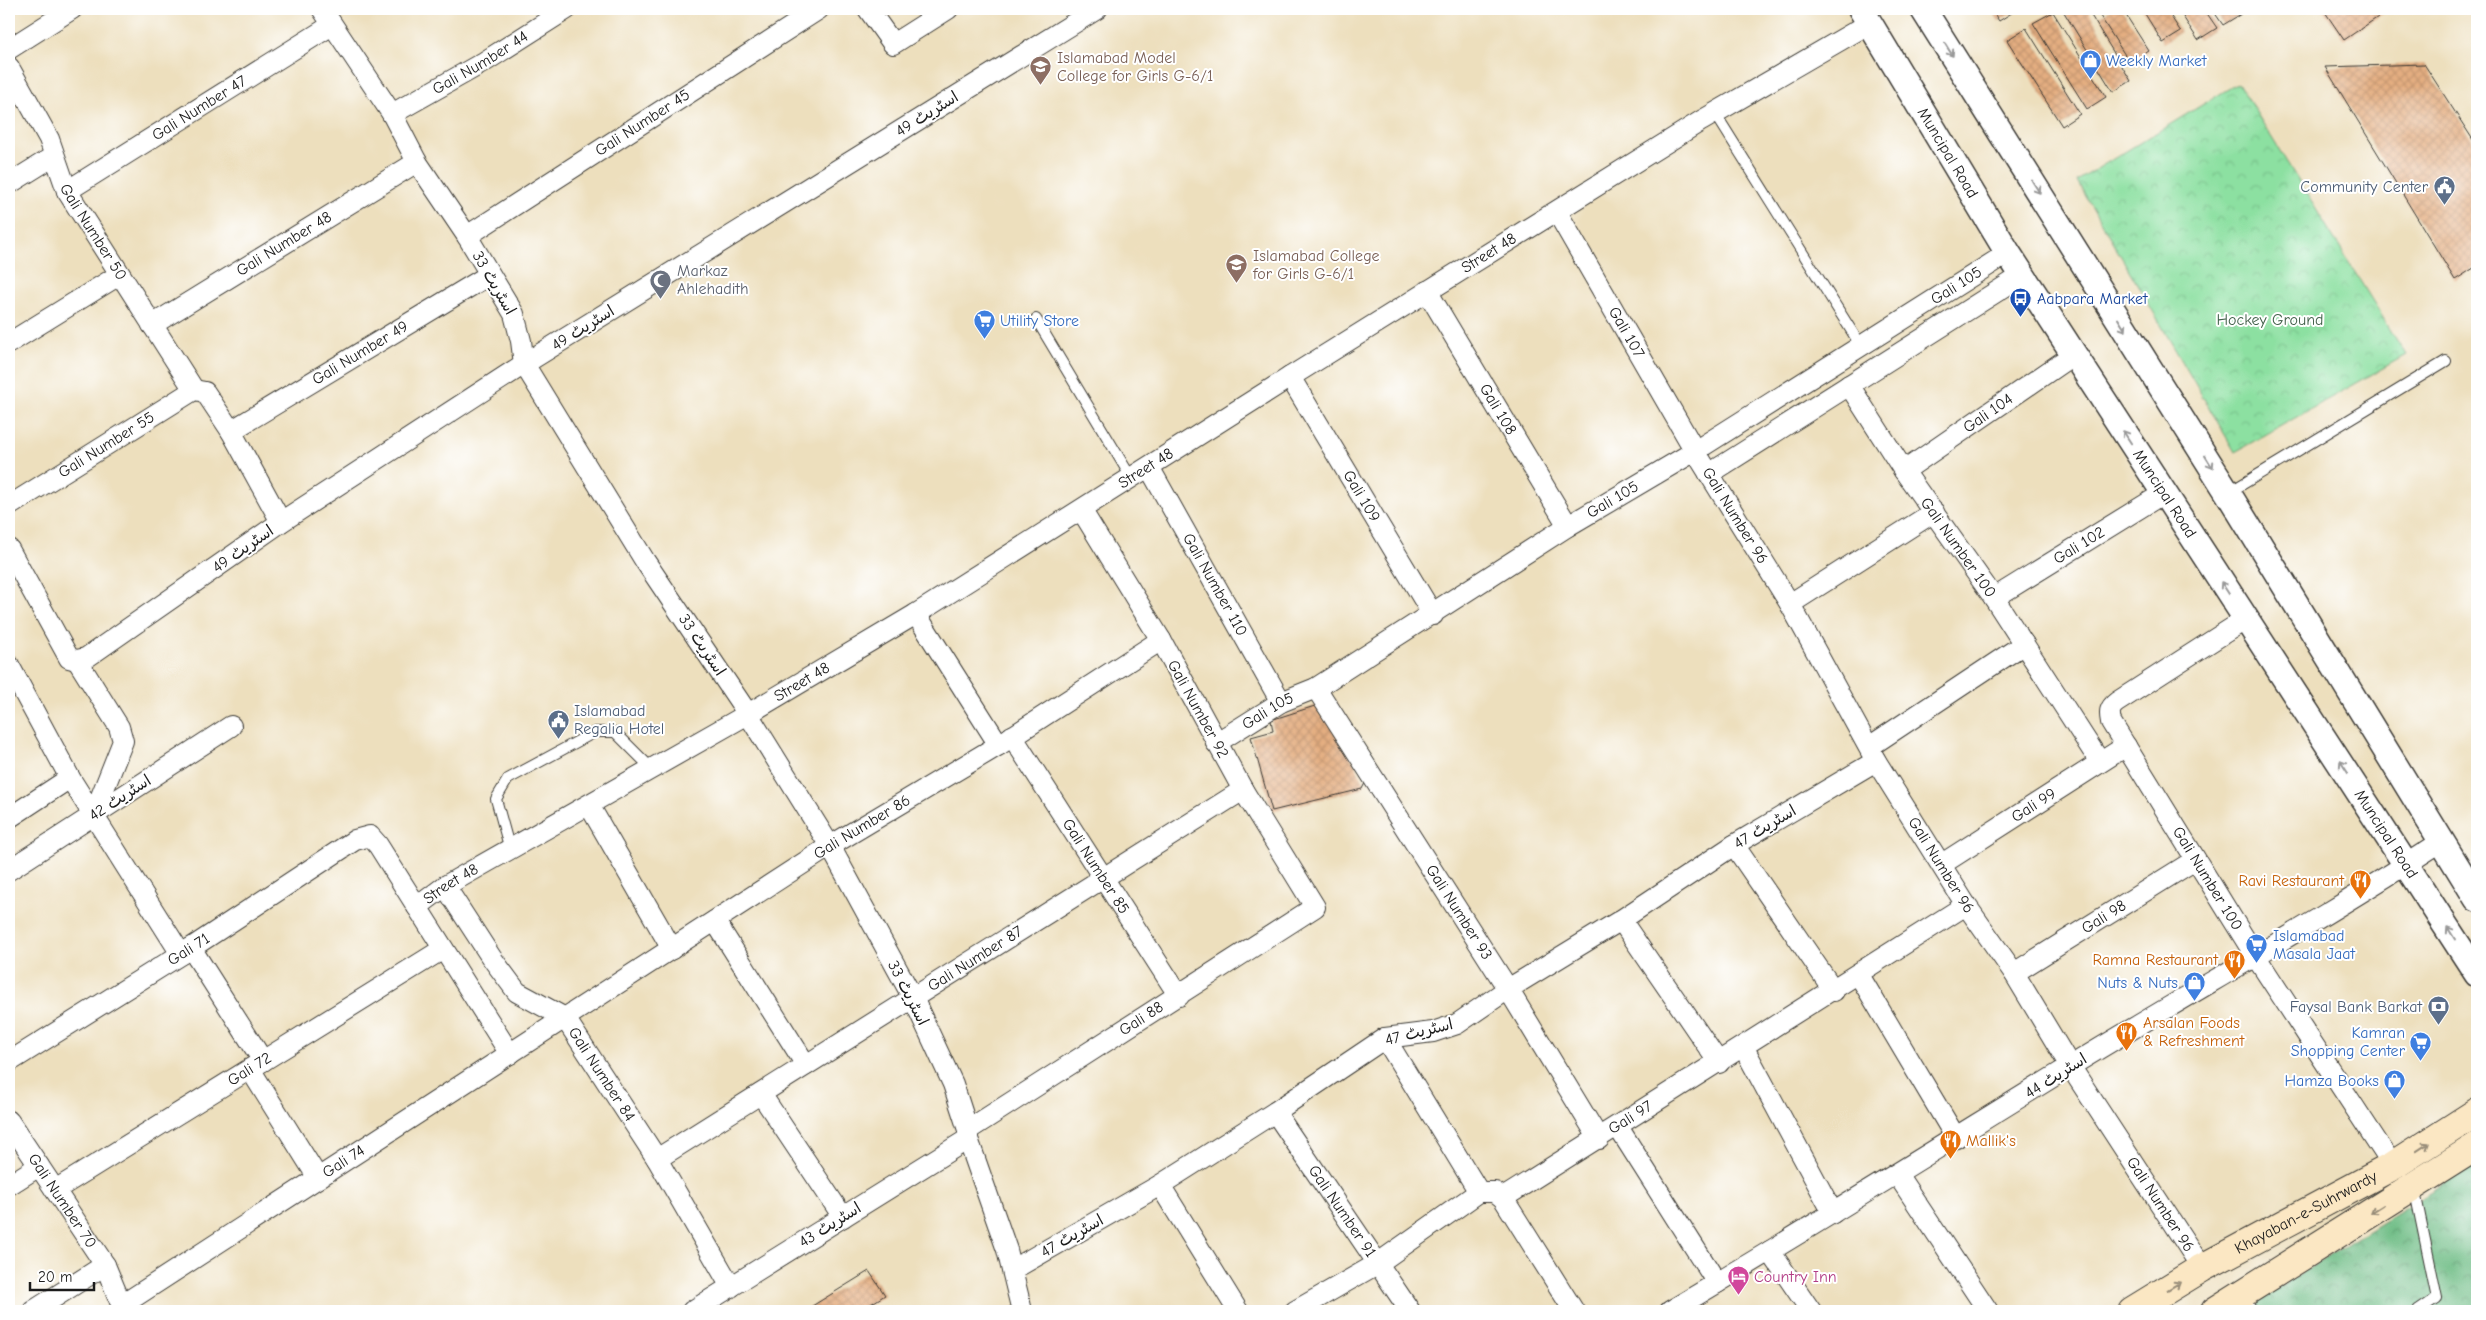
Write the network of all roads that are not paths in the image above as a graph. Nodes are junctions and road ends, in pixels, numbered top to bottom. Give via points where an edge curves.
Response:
1 (72, 9) edge
2 (566, 9) edge
3 (818, 9) edge
4 (868, 9) edge
5 (948, 9) edge
6 (1098, 9) edge
7 (1923, 9) edge
8 (1866, 16) edge
9 (327, 17) edge
10 (9, 49) edge
11 (9, 67) edge
12 (1715, 113) junction
13 (392, 114) junction
14 (54, 156) junction
15 (417, 162) junction
16 (9, 184) edge
17 (67, 191) junction
18 (1557, 212) junction
19 (467, 236) junction
20 (2008, 253) junction
21 (119, 275) junction
22 (489, 275) junction
23 (2023, 275) junction
24 (1427, 291) junction
25 (1036, 319) dead end
26 (152, 326) junction
27 (9, 343) edge
28 (1861, 346) junction
29 (2074, 354) junction
30 (2446, 361) dead end
31 (524, 364) junction
32 (1290, 377) junction
33 (1849, 385) junction
34 (199, 391) junction
35 (231, 431) junction
36 (1695, 451) junction
37 (1149, 467) junction
38 (1904, 471) junction
39 (1709, 474) junction
40 (1132, 478) junction
41 (2164, 493) junction
42 (2228, 493) junction
43 (9, 506) edge
44 (1082, 511) junction
45 (1934, 512) junction
46 (281, 522) junction
47 (1568, 526) junction
48 (9, 549) edge
49 (1994, 598) junction
50 (1790, 604) junction
51 (916, 614) junction
52 (1432, 615) junction
53 (2246, 619) junction
54 (1161, 640) junction
55 (2024, 644) junction
56 (77, 660) junction
57 (9, 665) edge
58 (1316, 688) junction
59 (1281, 702) junction
60 (748, 714) junction
61 (231, 726) dead end
62 (1006, 741) junction
63 (1216, 742) junction
64 (2126, 746) junction
65 (1872, 754) junction
66 (2100, 762) junction
67 (652, 769) junction
68 (70, 778) junction
69 (1243, 790) junction
70 (589, 805) junction
71 (94, 814) junction
72 (9, 818) edge
73 (2442, 842) junction
74 (1734, 845) junction
75 (830, 846) junction
76 (510, 850) junction
77 (2195, 860) junction
78 (1942, 864) junction
79 (2408, 864) junction
80 (9, 870) edge
81 (1102, 879) junction
82 (445, 886) junction
83 (2477, 899) edge
84 (1966, 905) junction
85 (417, 906) junction
86 (1315, 906) joint
87 (1621, 920) junction
88 (715, 921) junction
89 (443, 949) junction
90 (672, 949) junction
91 (186, 951) junction
92 (2256, 957) junction
93 (2014, 973) junction
94 (2477, 974) edge
95 (1859, 975) junction
96 (1508, 989) junction
97 (1834, 991) junction
98 (1178, 996) junction
99 (913, 998) junction
100 (565, 1018) junction
101 (1385, 1038) junction
102 (1744, 1048) junction
103 (510, 1054) junction
104 (9, 1062) edge
105 (1719, 1064) junction
106 (256, 1065) junction
107 (806, 1065) junction
108 (2070, 1066) junction
109 (761, 1094) junction
110 (1275, 1112) junction
111 (2477, 1112) edge
112 (9, 1121) edge
113 (1618, 1127) junction
114 (968, 1134) junction
115 (1956, 1138) junction
116 (1599, 1139) junction
117 (2477, 1146) edge
118 (657, 1158) junction
119 (39, 1166) junction
120 (2393, 1166) junction
121 (1898, 1174) junction
122 (318, 1178) junction
123 (9, 1185) edge
124 (1160, 1185) junction
125 (2414, 1186) junction
126 (55, 1190) junction
127 (1479, 1192) junction
128 (1503, 1198) junction
129 (1833, 1213) junction
130 (843, 1217) junction
131 (1770, 1251) junction
132 (1377, 1264) junction
133 (105, 1265) junction
134 (2202, 1268) junction
135 (1012, 1270) junction
136 (1717, 1283) junction
137 (731, 1287) junction
138 (2246, 1304) edge
139 (123, 1308) edge
140 (33, 1311) edge
141 (692, 1311) edge
142 (1022, 1311) edge
143 (1238, 1311) edge
144 (1295, 1311) edge
145 (1410, 1311) edge
146 (1574, 1311) edge
147 (1670, 1311) edge
148 (1811, 1311) edge
149 (1988, 1311) edge
150 (2132, 1311) edge
151 (2215, 1311) edge
152 (2418, 1311) edge

1 - 10 street
2 - 13 street, Gali Number 44 via 484,62
3 - 19 street, Gali Number 45
4 - 5 street via 893,44
6 - 31 street, اسٹریٹ 49
7 -> 42 street
8 - 12 street, Street 48
8 - 20 street, Muncipal Road
9 - 13 street, اسٹریٹ 33
9 - 17 street, Gali Number 47
11 - 14 street, Gali Number 50 via 49,139
12 - 18 street, Street 48
12 - 28 lane
13 - 15 street, اسٹریٹ 33
14 - 16 street
14 - 17 street, Gali Number 50
15 - 19 street, اسٹریٹ 33
15 - 26 street, Gali Number 48
17 - 21 street, Gali Number 50
18 - 24 street, Street 48
18 - 36 street, Gali 107
19 - 22 street, اسٹریٹ 33
20 - 23 street, Muncipal Road
20 - 28 street, Gali 105
21 - 26 street, Gali Number 50
21 - 27 street
22 - 31 street, اسٹریٹ 33 via 514,314
22 - 35 street, Gali Number 49
23 - 29 street, Muncipal Road
23 - 33 street
24 - 32 street, Street 48
24 - 47 street, Gali 108
25 - 40 lane
26 - 34 street, Gali Number 50
28 - 36 street, Gali 105
29 - 38 street, Gali 104
41 -> 29 street, Muncipal Road
30 - 42 lane
31 - 46 street, اسٹریٹ 49
31 - 60 street, اسٹریٹ 33 via 645,561
32 - 37 street, Street 48
32 - 52 street, Gali 109
33 - 38 street, Gali Number 100
33 - 39 street
34 - 35 street, Gali Number 50
34 - 43 street, Gali Number 55
35 - 46 street, Gali Number 50
36 - 39 street, Gali Number 96
36 - 47 street, Gali 105
37 - 40 street, Street 48
37 - 59 street, Gali Number 110
38 - 45 street, Gali Number 100
39 - 50 street, Gali Number 96
40 - 44 street, Street 48
41 - 49 street, Gali 102
53 -> 41 street, Muncipal Road
42 - 73 street
44 - 51 street, Street 48
44 - 54 street, Gali Number 92
45 - 49 street, Gali Number 100
45 - 50 street
46 - 56 street, اسٹریٹ 49 via 86,658
47 - 52 street, Gali 105
48 - 56 street via 69,658
49 - 55 street, Gali Number 100
50 - 65 street, Gali Number 96
51 - 60 street, Street 48
51 - 62 street, Gali Number 85
52 - 58 street, Gali 105
53 - 64 street, Gali Number 100 via 2111,706 2111,722
79 -> 53 street, Muncipal Road
54 - 62 street, Gali Number 86
54 - 63 street, Gali Number 92
55 - 65 street, اسٹریٹ 47
55 - 66 street, Gali Number 100
56 - 71 street via 119,727 123,741
57 - 68 street
58 - 59 street, Gali 105
58 - 96 street, Gali Number 93
59 - 63 street, Gali 105
60 - 67 street, Street 48
60 - 75 street, اسٹریٹ 33
61 - 71 street, اسٹریٹ 42
62 - 75 street, Gali Number 86
62 - 81 street, Gali Number 85
63 - 69 street, Gali Number 92
64 - 66 street, Gali 99
64 - 77 street, Gali Number 100
65 - 74 street, اسٹریٹ 47
65 - 78 street, Gali Number 96
66 - 78 street, Gali 99
67 - 70 street, Street 48
67 - 76 lane via 615,732 595,732 508,779 496,800
68 - 71 street
68 - 72 street
69 - 81 street, Gali Number 87
69 - 86 street, Gali Number 92
70 - 76 street, Street 48
70 - 90 street
71 - 80 street, اسٹریٹ 42
71 - 91 street
73 - 79 street, اسٹریٹ 44
73 - 83 street
74 - 87 street, اسٹریٹ 47
74 - 97 street
75 - 88 street, Gali Number 86
75 - 99 street, اسٹریٹ 33
76 - 82 street, Street 48
77 - 92 street, Gali Number 100
77 - 93 street, Gali 98
78 - 84 street, Gali Number 96
79 - 92 street, اسٹریٹ 44
94 -> 79 street, Muncipal Road
81 - 98 street, Gali Number 85
81 - 99 street, Gali Number 87
82 - 85 street, Street 48
82 - 100 street, Gali Number 84 via 517,992
84 - 93 street, Gali Number 96
84 - 95 street, Gali 97
85 - 89 street
85 - 91 street, Gali 71 via 370,836 355,840
86 - 98 street, Gali 88
87 - 96 street, اسٹریٹ 47
87 - 105 street
88 - 90 street, Gali Number 86
88 - 107 street
89 - 103 street
89 - 106 street, Gali 72
90 - 100 street, Gali Number 86
91 - 104 street, Gali 71
91 - 106 street
92 - 108 street, اسٹریٹ 44
92 - 120 street, Gali Number 100
93 - 108 street, Gali Number 96
95 - 97 street, Gali 97
95 - 115 street
96 - 101 street, اسٹریٹ 47 via 1457,1024 1433,1032
96 - 116 street, Gali Number 93
97 - 102 street, Gali 97
98 - 114 street, Gali 88
99 - 107 street, Gali Number 87
99 - 114 street, اسٹریٹ 33 via 952,1084
100 - 103 street, Gali 74
100 - 118 street, Gali Number 84
101 - 110 street, اسٹریٹ 47
101 - 127 street
102 - 105 street, Gali 97
102 - 129 street
103 - 122 street, Gali 74
105 - 113 street, Gali 97
106 - 122 street
106 - 126 street, Gali 72
107 - 109 street, Gali Number 87
108 - 115 street, اسٹریٹ 44
108 - 134 street, Gali Number 96
109 - 118 street, Gali Number 87
109 - 130 street
110 - 124 street, اسٹریٹ 47
110 - 132 street, Gali Number 91
120 -> 111 main road, Khayaban-e-Suhrwardy
112 - 119 street, Gali Number 70
113 - 116 street, Gali 97
113 - 136 street
114 - 130 street, اسٹریٹ 43
114 - 135 street, اسٹریٹ 33
115 - 121 street, اسٹریٹ 44
116 - 128 street, Gali 97
117 - 125 main road, Khayaban-e-Suhrwardy
118 - 137 street, Gali Number 84
119 - 123 street
119 - 126 street, Gali Number 70
120 - 134 main road, Khayaban-e-Suhrwardy
121 - 129 street, اسٹریٹ 44
121 - 149 street
122 - 139 street, Gali 74
124 - 135 street, اسٹریٹ 47
124 - 143 street
125 -> 138 main road, Khayaban-e-Suhrwardy
125 - 152 lane via 2438,1298
126 - 133 street, Gali Number 70
127 - 128 street via 1495,1192
127 - 132 street
128 - 146 street
129 - 131 street, اسٹریٹ 44
130 - 137 street, اسٹریٹ 43
131 - 136 street, اسٹریٹ 44
131 - 148 street
132 - 144 street
132 - 145 street, Gali Number 91
133 - 139 street, Gali Number 70
133 - 140 street
150 -> 134 main road, Khayaban-e-Suhrwardy
135 - 142 street, اسٹریٹ 33
136 - 147 street, اسٹریٹ 44
137 - 141 street, اسٹریٹ 43
138 - 151 main road, Khayaban-e-Suhrwardy

